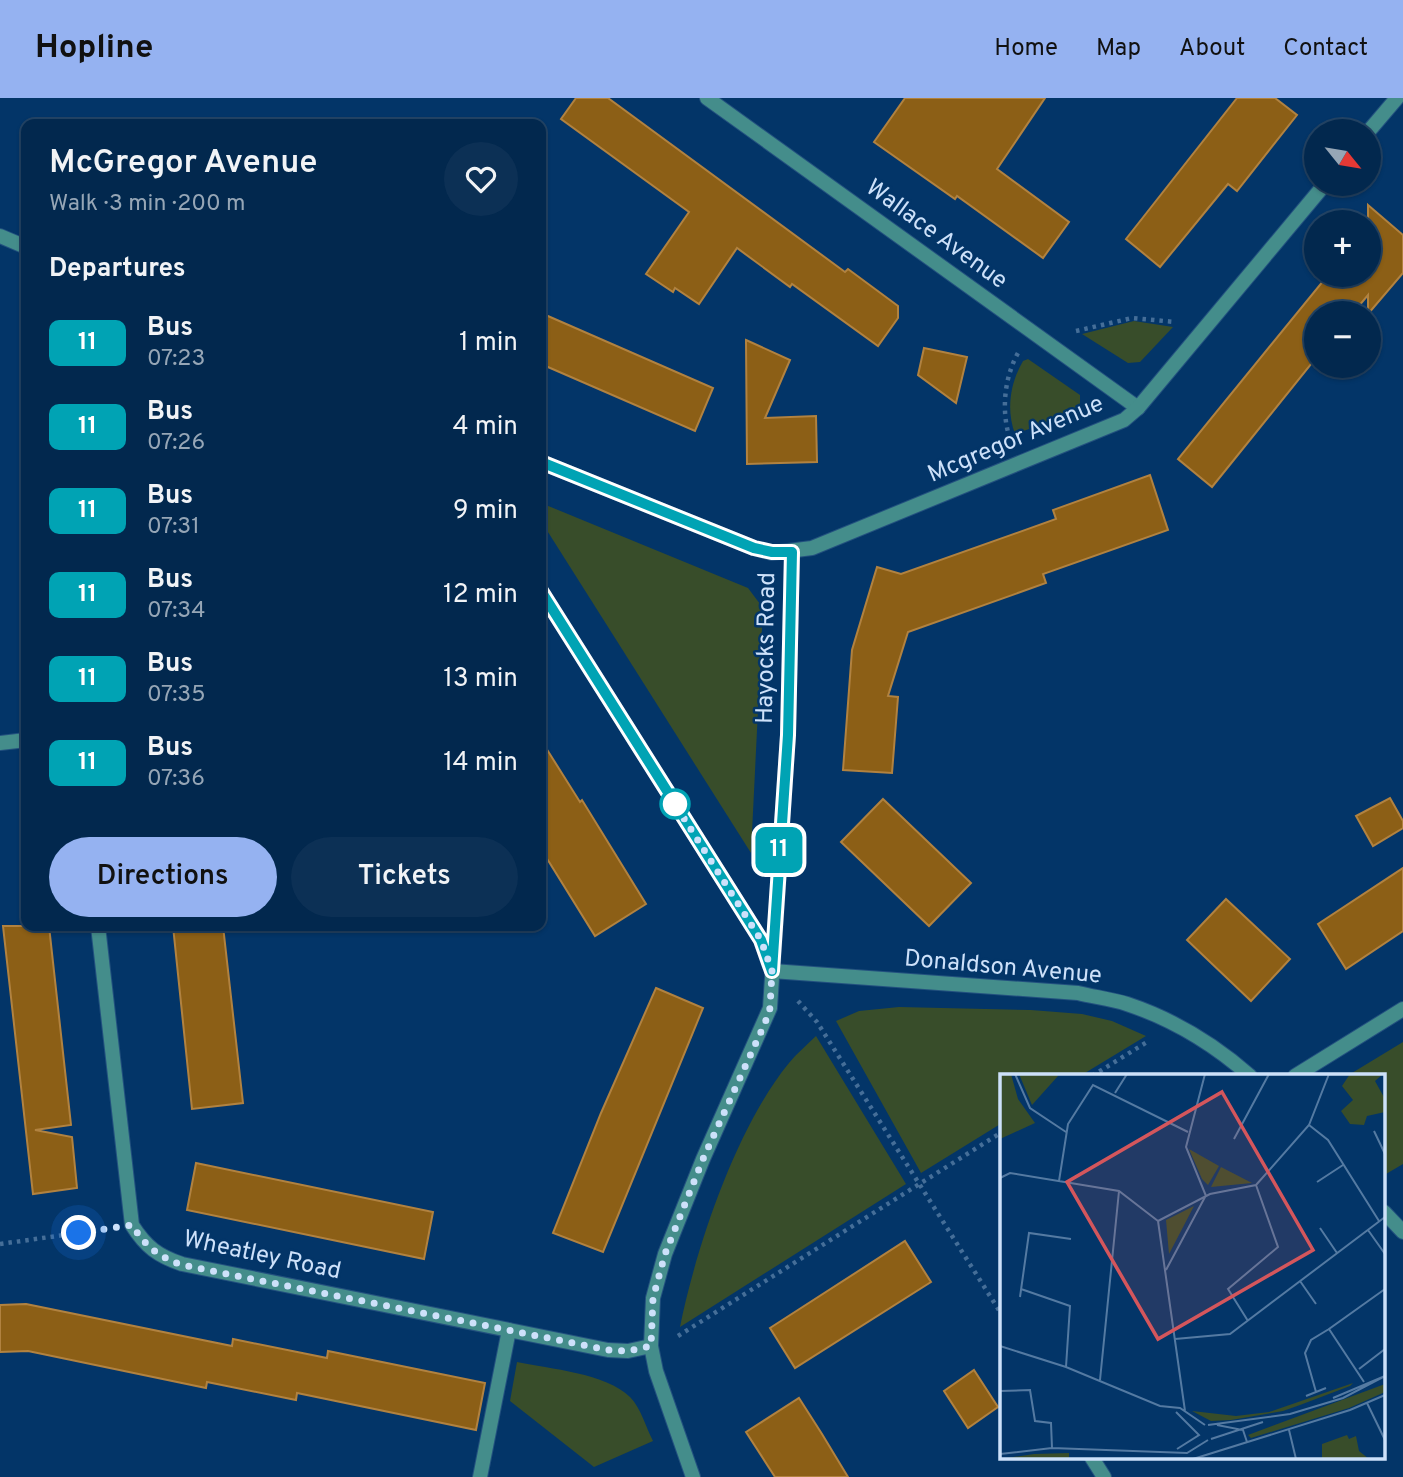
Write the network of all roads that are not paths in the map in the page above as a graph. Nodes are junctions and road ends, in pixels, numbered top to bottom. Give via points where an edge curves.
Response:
1 (707, 98) edge
2 (1397, 98) edge
3 (1379, 119) edge
4 (1315, 196) edge
5 (0, 236) edge
6 (21, 245) edge
7 (1138, 408) junction
8 (546, 464) edge
9 (792, 552) junction
10 (546, 599) edge
11 (21, 741) edge
12 (0, 743) edge
13 (100, 931) edge
14 (772, 971) junction
15 (1403, 1009) edge
16 (1248, 1074) edge
17 (1298, 1074) edge
18 (1386, 1214) edge
19 (1403, 1232) edge
20 (509, 1330) junction
21 (651, 1346) junction
22 (1093, 1460) edge
23 (480, 1477) edge
24 (693, 1477) edge
25 (1104, 1477) edge

1 - 7 street, Wallace Avenue
2 - 3 street
4 - 7 street, Mcgregor Avenue
5 - 6 street
7 - 9 street, Mcgregor Avenue via 1104,430
8 - 9 street, Hayocks Road via 754,548
9 - 14 street, Hayocks Road via 788,735
10 - 14 street, Hayocks Road via 761,940
11 - 12 street
13 - 20 street, Wheatley Road via 132,1225 143,1243 182,1265
14 - 16 street, Donaldson Avenue via 1078,993 1126,1003 1175,1024 1227,1055
14 - 21 street, Hayocks Road via 765,1023 665,1254 653,1298
15 - 17 street
18 - 19 street
20 - 21 street, Wheatley Road via 608,1350
20 - 23 street
21 - 24 street, Hayocks Road
22 - 25 street

